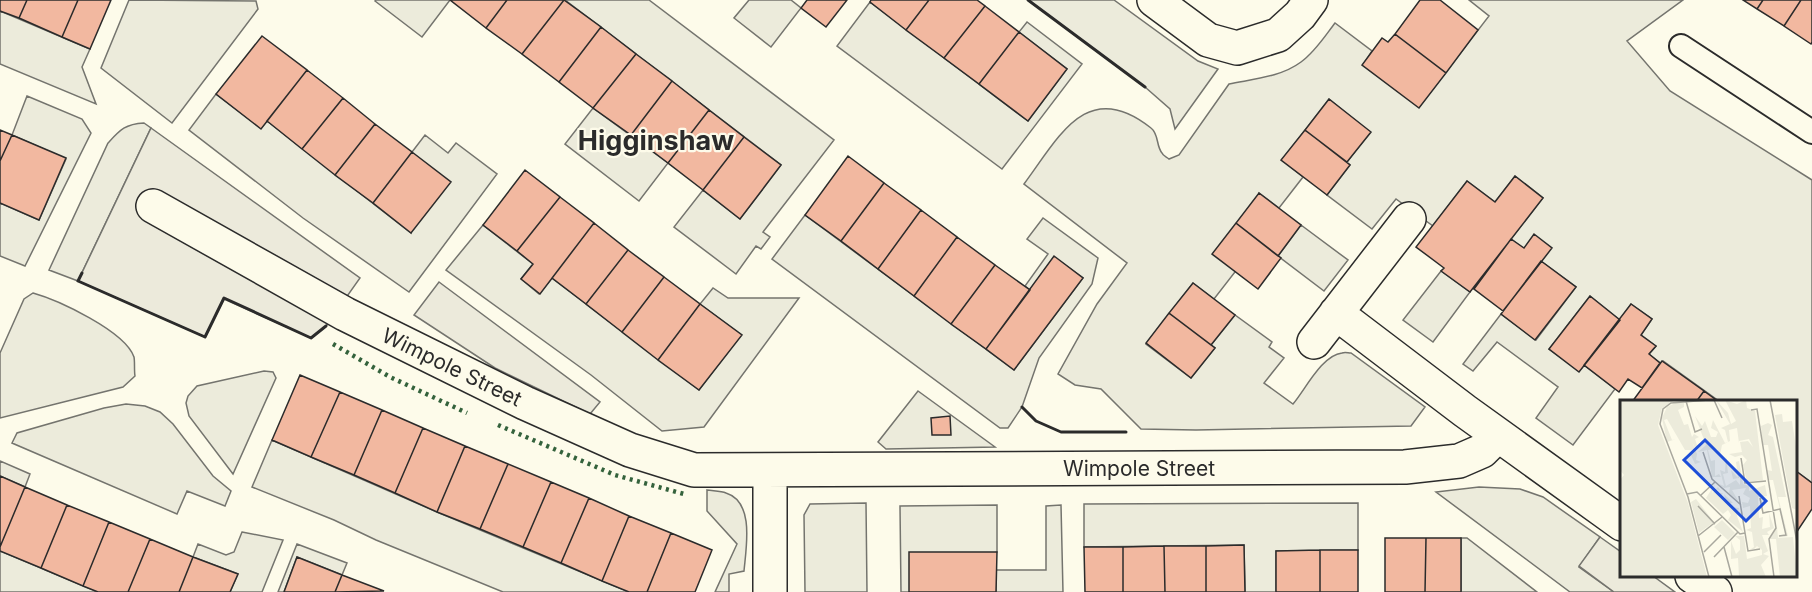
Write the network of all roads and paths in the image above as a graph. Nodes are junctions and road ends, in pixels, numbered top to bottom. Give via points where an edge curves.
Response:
1 (1154, 0) edge
2 (1311, 0) edge
3 (1681, 46) dead end
4 (1812, 132) edge
5 (153, 206) dead end
6 (1409, 219) dead end
7 (1336, 313) junction
8 (1314, 342) dead end
9 (1498, 435) junction
10 (770, 470) junction
11 (1620, 523) edge
12 (1693, 577) edge
13 (771, 592) edge
14 (1715, 592) edge

1 - 2 street via 1208,40 1237,48 1278,35
3 - 4 lane
5 - 10 street, Wimpole Street via 345,314 630,450 694,470
6 - 7 street
7 - 8 street
7 - 9 street
9 - 10 street, Wimpole Street via 1482,451 1459,461 1405,467
9 - 11 street
10 - 13 street
12 - 14 street

